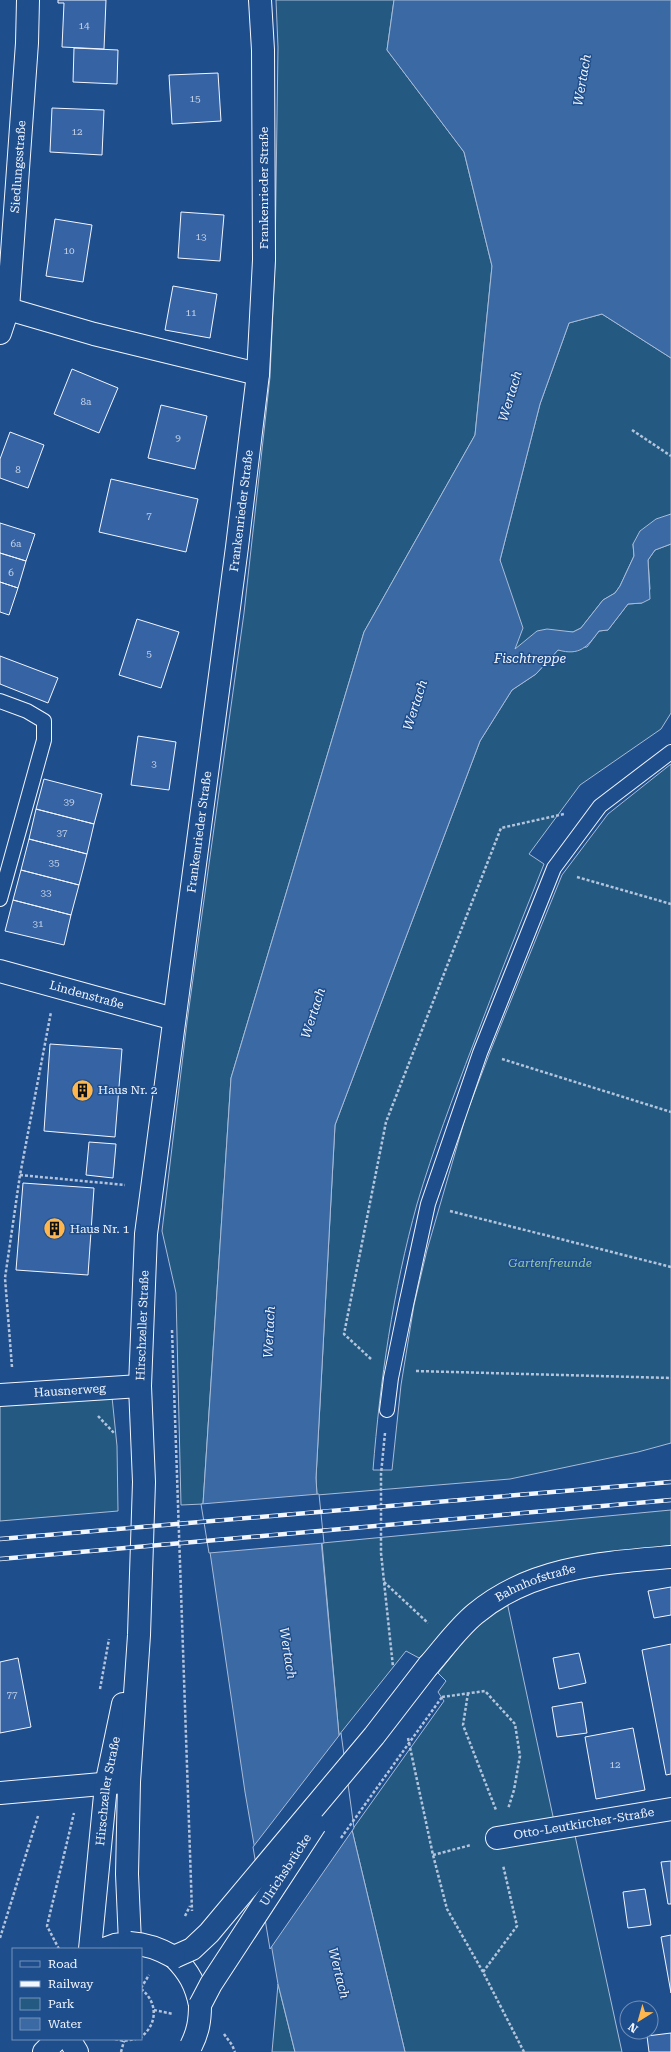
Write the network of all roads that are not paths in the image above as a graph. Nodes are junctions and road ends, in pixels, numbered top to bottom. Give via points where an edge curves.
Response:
1 (28, 0) edge
2 (260, 0) edge
3 (8, 310) junction
4 (0, 333) edge
5 (258, 374) junction
6 (0, 701) edge
7 (671, 752) edge
8 (0, 899) edge
9 (0, 971) edge
10 (174, 1019) junction
11 (140, 1386) junction
12 (7, 1395) edge
13 (387, 1410) dead end
14 (671, 1557) edge
15 (139, 1635) junction
16 (428, 1666) joint
17 (374, 1736) junction
18 (129, 1782) junction
19 (106, 1785) junction
20 (0, 1793) edge
21 (671, 1809) edge
22 (499, 1831) road end
23 (130, 1943) junction
24 (90, 1948) edge
25 (107, 1948) edge
26 (174, 1958) junction
27 (200, 2005) junction
28 (56, 2040) edge
29 (70, 2040) edge
30 (190, 2050) edge
31 (44, 2052) edge
32 (77, 2052) edge

1 - 3 street, Siedlungsstraße
2 - 5 street, Frankenrieder Straße via 263,50 264,260
3 - 4 street, Siedlungsstraße
3 - 5 street
5 - 10 street, Frankenrieder Straße
6 - 8 lane via 27,711 44,721 44,740
7 - 13 lane via 600,806 554,868 480,1053 428,1204 417,1247
9 - 10 street, Lindenstraße
10 - 11 street, Hirschzeller Straße via 146,1234
11 - 12 street, Hausnerweg
11 - 15 street, Hirschzeller Straße via 144,1482
14 - 16 street, Bahnhofstraße via 600,1563 546,1574 504,1592 474,1614
15 - 18 street, Hirschzeller Straße
15 - 19 street, Hirschzeller Straße
16 - 17 street, Ulrichsbrücke, bridge
17 - 26 street, Ulrichsbrücke, bridge via 209,1933 192,1949
17 - 27 street, Ulrichsbrücke, bridge via 233,1949
18 - 19 street
18 - 23 street, Hirschzeller Straße via 127,1874
19 - 20 street
19 - 24 street, Hirschzeller Straße
21 - 22 street, Otto-Leutkircher-Straße
23 - 25 street
23 - 26 street, bridge via 161,1949
26 - 27 street via 187,1971 196,1987
27 - 30 street, bridge via 200,2020
28 - 31 street
29 - 32 street

